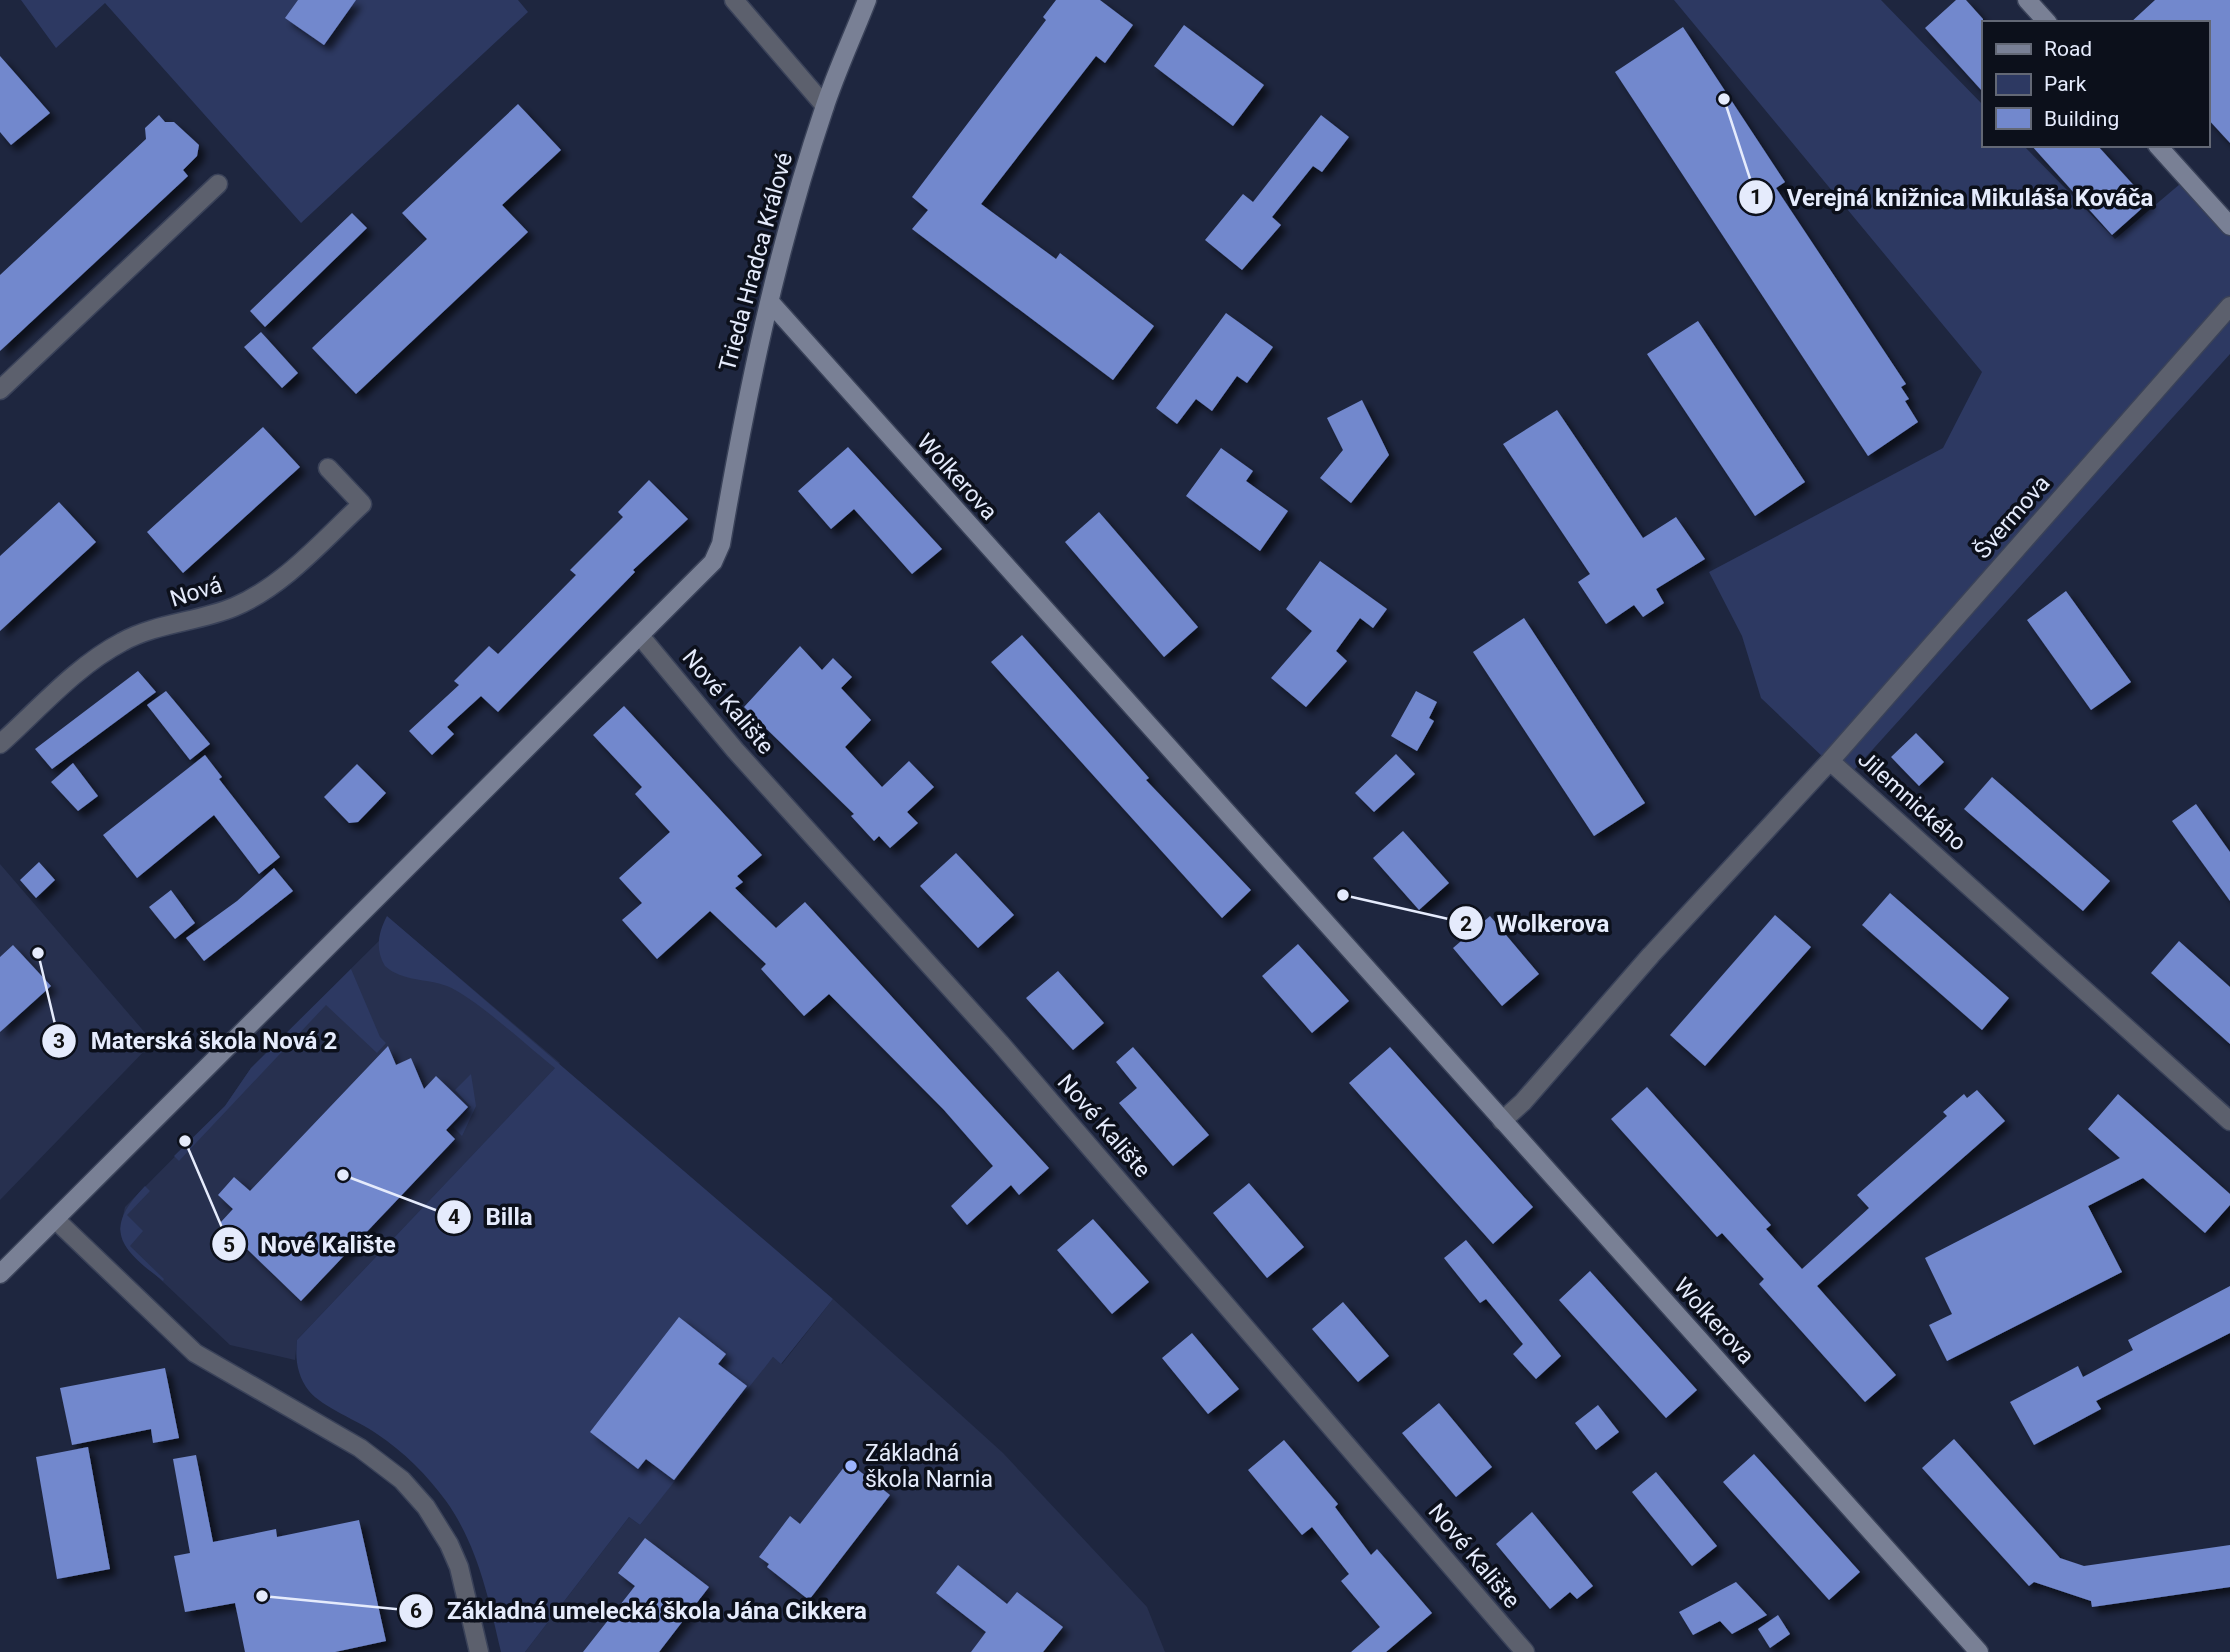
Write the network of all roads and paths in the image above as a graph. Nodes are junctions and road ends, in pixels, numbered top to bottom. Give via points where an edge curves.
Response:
1 (734, 0) edge
2 (867, 0) edge
3 (2027, 0) edge
4 (2046, 21) edge
5 (825, 106) junction
6 (2159, 147) edge
7 (218, 184) dead end
8 (2230, 226) edge
9 (770, 302) junction
10 (2230, 306) edge
11 (0, 390) edge
12 (328, 468) dead end
13 (641, 637) junction
14 (0, 744) edge
15 (1830, 761) junction
16 (1502, 1121) junction
17 (2230, 1121) edge
18 (56, 1220) junction
19 (0, 1274) edge
20 (479, 1652) edge
21 (1525, 1652) edge
22 (1979, 1652) edge

1 - 5 street
2 - 5 street, Trieda Hradca Králové
3 - 4 street
5 - 9 street, Trieda Hradca Králové
6 - 8 street
7 - 11 street
9 - 13 street, Trieda Hradca Králové via 744,406 721,544 713,562
9 - 16 street, Wolkerova
10 - 15 street, Švermova
12 - 14 street, Nová via 362,504 295,567 235,606 123,641
13 - 18 street
13 - 21 street, Nové Kalište via 735,750 1027,1074
15 - 16 street, Jilemnického
15 - 17 street, Jilemnického
16 - 22 street, Wolkerova
18 - 19 street
18 - 20 street via 195,1353 359,1448 401,1480 426,1507 449,1544

